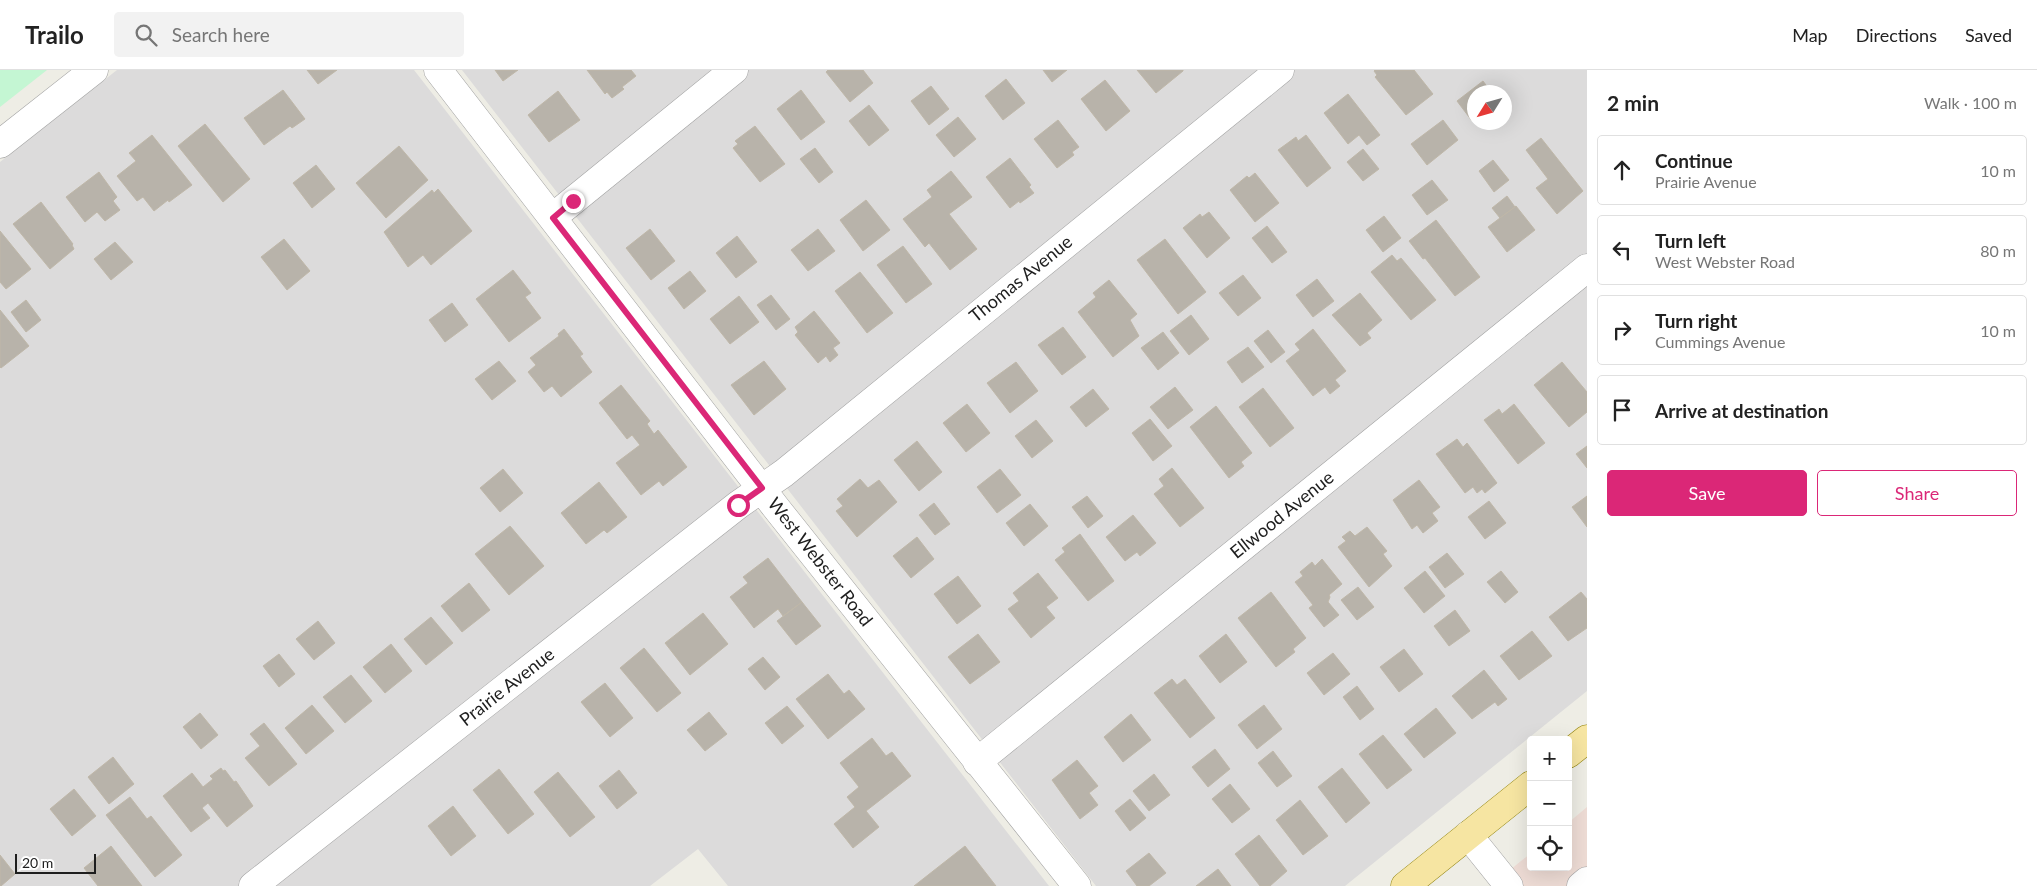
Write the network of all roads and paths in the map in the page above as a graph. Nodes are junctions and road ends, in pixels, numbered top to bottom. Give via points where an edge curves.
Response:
1 (94, 70) edge
2 (438, 70) edge
3 (734, 70) edge
4 (1280, 70) edge
5 (0, 144) edge
6 (553, 218) junction
7 (1587, 268) edge
8 (762, 488) junction
9 (1587, 739) edge
10 (1572, 751) edge
11 (977, 762) junction
12 (1527, 787) edge
13 (1468, 835) junction
14 (1587, 881) edge
15 (253, 886) edge
16 (1077, 886) edge
17 (1405, 886) edge
18 (1509, 886) edge
19 (1581, 886) edge

1 - 5 street
2 - 6 street, West Webster Road
3 - 6 street
4 - 8 street, Thomas Avenue
6 - 8 street, West Webster Road
7 - 11 street, Ellwood Avenue
8 - 11 street, West Webster Road
8 - 15 street, Prairie Avenue
9 - 10 main road
11 - 16 street, West Webster Road
12 - 13 main road
13 - 17 main road
13 - 18 street
14 - 19 street

